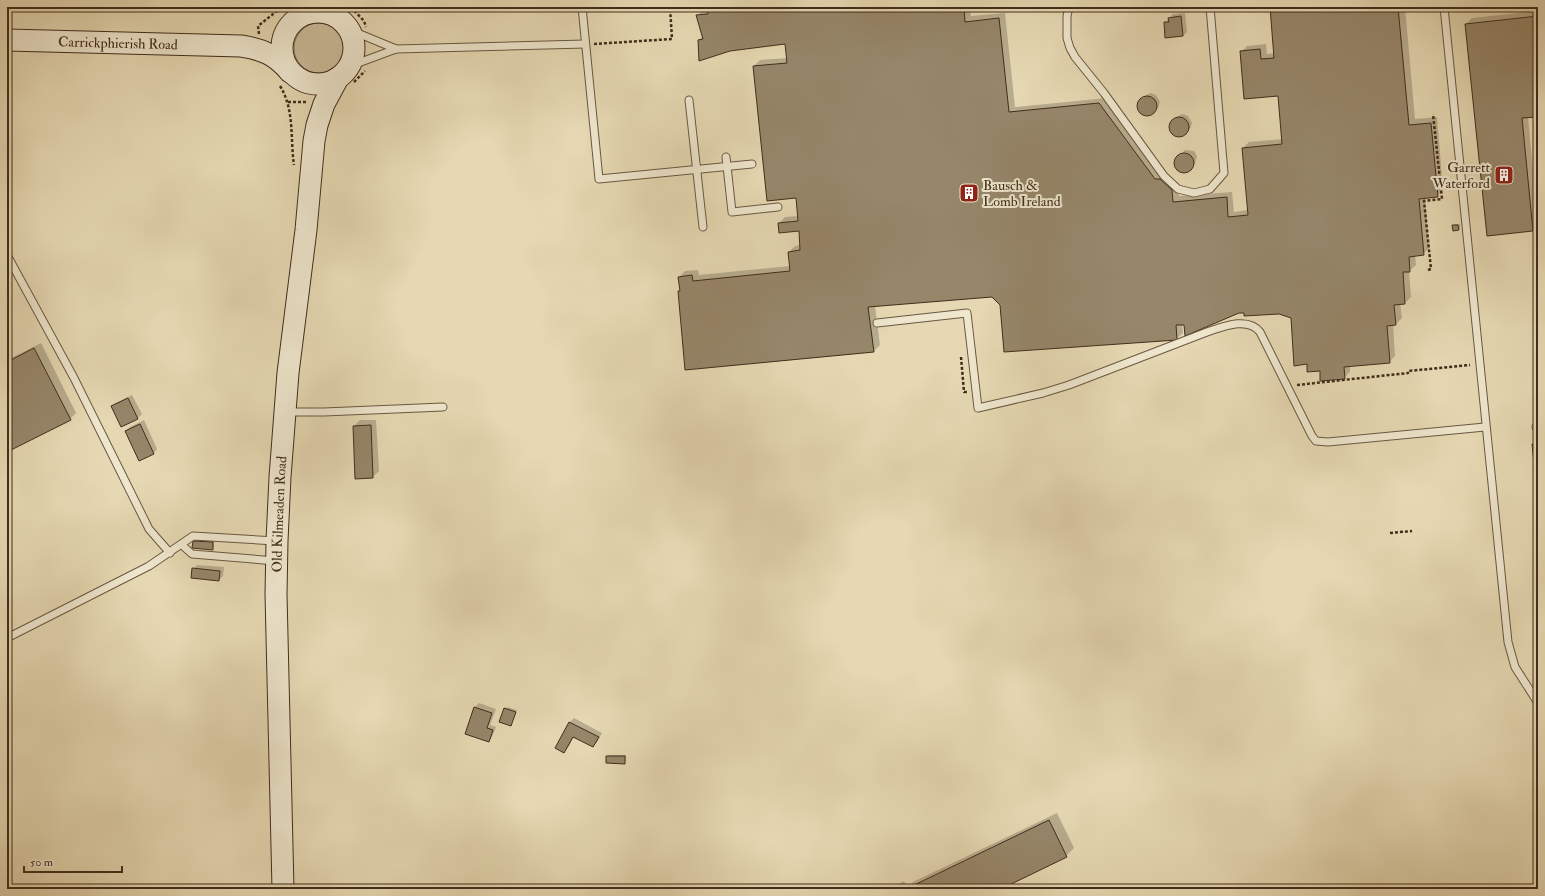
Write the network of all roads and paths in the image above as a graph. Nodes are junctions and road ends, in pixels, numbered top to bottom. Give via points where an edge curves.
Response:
1 (582, 7) edge
2 (670, 7) edge
3 (1069, 7) edge
4 (1210, 7) edge
5 (1444, 7) edge
6 (296, 17) edge
7 (341, 18) edge
8 (7, 40) edge
9 (586, 44) junction
10 (230, 45) junction
11 (396, 49) junction
12 (344, 72) junction
13 (293, 74) junction
14 (689, 100) dead end
15 (1433, 114) dead end
16 (314, 141) junction
17 (726, 157) dead end
18 (752, 164) dead end
19 (727, 167) junction
20 (696, 170) junction
21 (778, 207) dead end
22 (702, 227) dead end
23 (7, 254) edge
24 (1428, 270) dead end
25 (877, 323) dead end
26 (1479, 364) junction
27 (1287, 386) junction
28 (443, 407) dead end
29 (285, 412) junction
30 (1485, 427) junction
31 (1412, 531) dead end
32 (1390, 533) dead end
33 (182, 545) junction
34 (276, 551) junction
35 (170, 553) junction
36 (7, 638) edge
37 (1538, 702) edge
38 (283, 889) edge

1 - 9 lane
2 - 9 path via 672,39
3 - 4 lane via 1067,38 1077,60 1164,176 1178,188 1194,193 1210,188 1224,173
5 - 26 lane
6 - 7 street via 315,11 331,13
6 - 10 street, Carrickphierish Road via 273,36 257,43
6 - 13 street via 283,37 281,46 285,64
7 - 11 lane
7 - 12 street via 353,39 354,48 353,57
8 - 10 street, Carrickphierish Road
9 - 11 lane
9 - 20 lane via 599,179
10 - 13 street, Carrickphierish Road via 250,47 268,53 282,62
11 - 12 lane
12 - 13 street via 332,81 317,84 303,81
12 - 16 street, Old Kilmeaden Road via 324,104
13 - 16 street, Old Kilmeaden Road via 309,97 314,116
14 - 20 lane
15 - 24 path via 1442,199 1424,201 1431,269
16 - 29 street, Old Kilmeaden Road
17 - 19 lane
18 - 19 lane
19 - 20 lane
19 - 21 lane via 732,212
20 - 22 lane
23 - 35 lane via 74,378 149,528
25 - 27 lane via 967,313 978,408 1054,390 1207,332 1239,324 1249,324 1258,329
26 - 27 path
26 - 30 lane
27 - 30 lane via 1312,436 1320,442
28 - 29 lane
29 - 34 street, Old Kilmeaden Road
30 - 37 lane via 1508,642 1515,667
31 - 32 path
33 - 34 lane via 192,554
33 - 34 lane via 193,536
33 - 35 lane
34 - 38 street, Old Kilmeaden Road
35 - 36 lane

